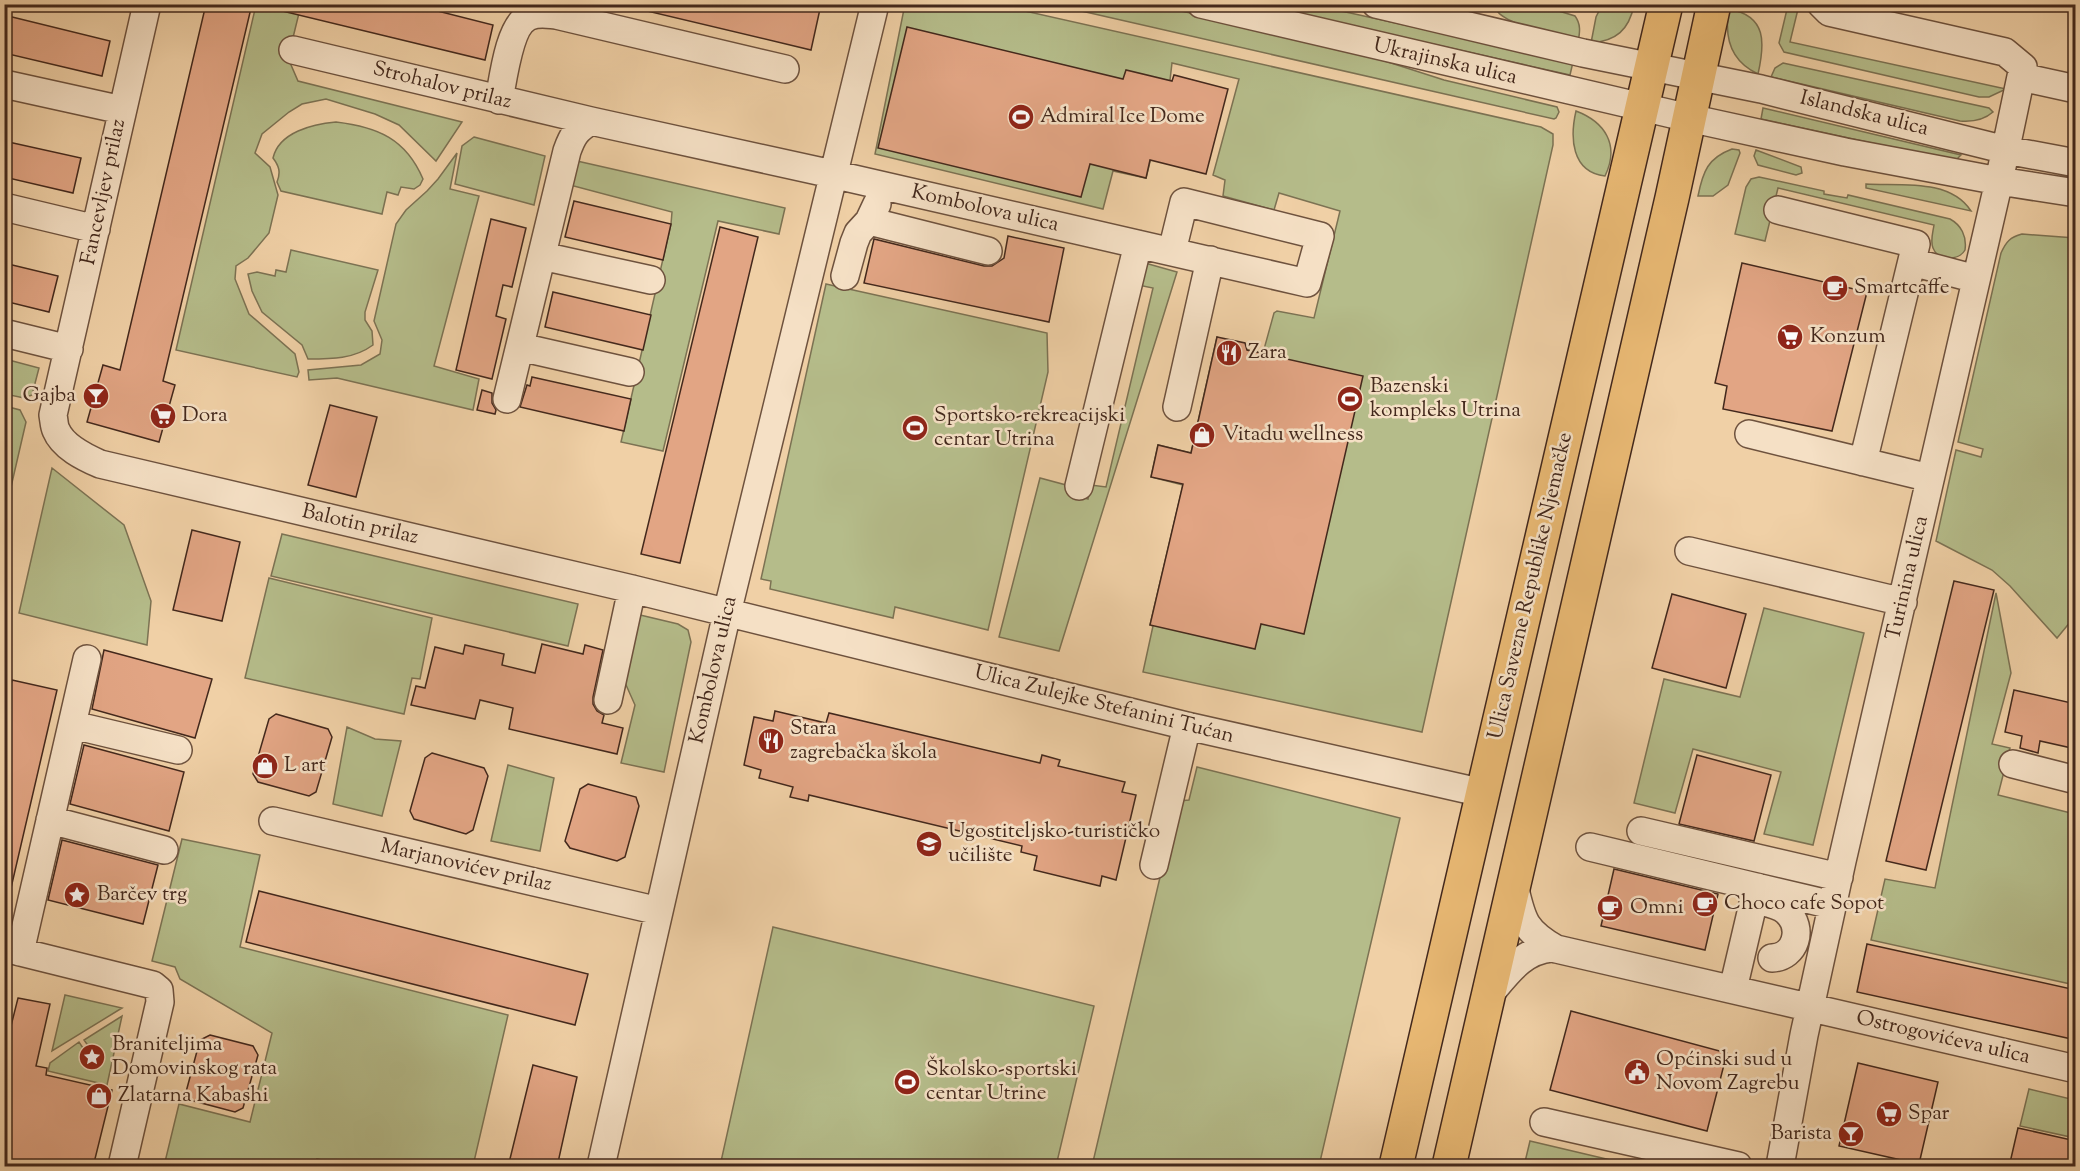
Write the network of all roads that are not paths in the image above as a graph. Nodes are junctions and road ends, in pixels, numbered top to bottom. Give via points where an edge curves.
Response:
1 (147, 4) edge
2 (875, 4) edge
3 (1201, 4) edge
4 (1376, 4) edge
5 (1666, 4) edge
6 (1714, 4) edge
7 (1821, 4) edge
8 (293, 50) dead end
9 (1652, 66) junction
10 (786, 69) dead end
11 (1698, 76) junction
12 (2021, 77) junction
13 (4, 84) edge
14 (2076, 89) edge
15 (499, 100) junction
16 (1643, 108) junction
17 (122, 110) junction
18 (1689, 118) junction
19 (591, 121) junction
20 (2006, 150) junction
21 (2076, 163) edge
22 (832, 174) junction
23 (1999, 181) junction
24 (883, 186) junction
25 (2076, 193) edge
26 (4, 207) edge
27 (1778, 210) dead end
28 (870, 221) junction
29 (96, 229) junction
30 (1138, 244) junction
31 (988, 251) dead end
32 (1172, 251) junction
33 (542, 256) junction
34 (1210, 260) junction
35 (1912, 262) junction
36 (845, 276) dead end
37 (1976, 279) junction
38 (651, 280) dead end
39 (4, 333) edge
40 (520, 346) junction
41 (69, 349) junction
42 (630, 372) dead end
43 (61, 379) joint
44 (507, 399) dead end
45 (1177, 407) dead end
46 (1749, 434) dead end
47 (1863, 462) junction
48 (1930, 478) junction
49 (1079, 486) dead end
50 (1689, 551) dead end
51 (632, 589) junction
52 (1903, 602) junction
53 (727, 613) junction
54 (87, 659) dead end
55 (608, 700) dead end
56 (72, 725) junction
57 (1187, 726) junction
58 (178, 750) dead end
59 (2013, 764) dead end
60 (2076, 780) edge
61 (1483, 793) junction
62 (50, 820) junction
63 (273, 821) dead end
64 (1641, 831) dead end
65 (1590, 847) dead end
66 (164, 850) dead end
67 (1154, 865) dead end
68 (1839, 877) junction
69 (1514, 885) junction
70 (1756, 893) junction
71 (1832, 905) junction
72 (659, 911) junction
73 (1556, 948) junction
74 (12, 950) edge
75 (1772, 958) dead end
76 (1733, 989) junction
77 (1488, 996) junction
78 (1810, 1006) junction
79 (2076, 1069) edge
80 (1544, 1122) dead end
81 (122, 1167) edge
82 (601, 1167) edge
83 (1396, 1167) edge
84 (1449, 1167) edge
85 (1738, 1167) edge
86 (1780, 1167) edge

1 - 17 street, Fancevljev prilaz
2 - 22 street, Kombolova ulica
3 - 16 street, Ukrajinska ulica
4 - 9 street, Ukrajinska ulica
5 - 9 main road, Ulica Savezne Republike Njemačke
6 - 11 main road
7 - 12 street via 1829,12 2005,52 2023,67
8 - 15 street, Strohalov prilaz
9 - 11 street, Islandska ulica
9 - 16 main road, Ulica Savezne Republike Njemačke
10 - 15 street via 539,13 526,17 517,27
11 - 18 main road
11 - 20 street, Islandska ulica
12 - 14 street
12 - 20 street, Turinina ulica
13 - 17 street
15 - 19 street, Strohalov prilaz
16 - 18 street, Ukrajinska ulica
16 - 61 main road, Ulica Savezne Republike Njemačke
17 - 29 street, Fancevljev prilaz
18 - 23 street, Islandska ulica
18 - 69 main road
19 - 22 street, Strohalov prilaz
19 - 33 street via 579,127 569,143
20 - 21 street, Islandska ulica
20 - 23 street, Turinina ulica
22 - 24 street, Kombolova ulica
22 - 53 street, Kombolova ulica
23 - 25 street, Islandska ulica
23 - 37 street, Turinina ulica
24 - 28 street
24 - 30 street, Kombolova ulica
26 - 29 street
27 - 35 street via 1916,244
28 - 31 street
28 - 36 street via 858,233
29 - 41 street, Fancevljev prilaz
30 - 32 street, Kombolova ulica
30 - 49 street
32 - 34 street, Kombolova ulica
32 - 34 street, Kombolova ulica via 1184,202 1320,236 1307,284
33 - 38 street
33 - 40 street
34 - 45 street
35 - 37 street
35 - 47 street
37 - 48 street, Turinina ulica
39 - 41 street
40 - 42 street
40 - 44 street
41 - 43 street, Fancevljev prilaz
43 - 51 street, Balotin prilaz via 53,415 56,430 65,443 99,464
46 - 47 street
47 - 48 street
48 - 52 street, Turinina ulica
50 - 52 street
51 - 53 street, Balotin prilaz
51 - 55 street
52 - 68 street, Turinina ulica
53 - 57 street, Ulica Zulejke Stefanini Tućan
53 - 72 street, Kombolova ulica
54 - 56 street
56 - 58 street
56 - 62 street
57 - 61 street, Ulica Zulejke Stefanini Tućan
57 - 67 street
59 - 60 street
61 - 83 main road, Ulica Savezne Republike Njemačke
62 - 66 street
62 - 74 street
63 - 72 street, Marjanovićev prilaz
64 - 68 street
65 - 70 street
68 - 71 street, Turinina ulica
69 - 73 street via 1528,928
69 - 77 main road
70 - 71 street
70 - 75 street via 1786,911 1796,929 1791,950
70 - 76 street
71 - 78 street, Turinina ulica
72 - 82 street, Kombolova ulica
73 - 76 street
73 - 77 street via 1537,950 1521,959
74 - 81 street via 153,985 159,990 160,1002
76 - 78 street
77 - 84 main road
78 - 79 street, Ostrogovićeva ulica
78 - 86 street, Turinina ulica
80 - 85 street

